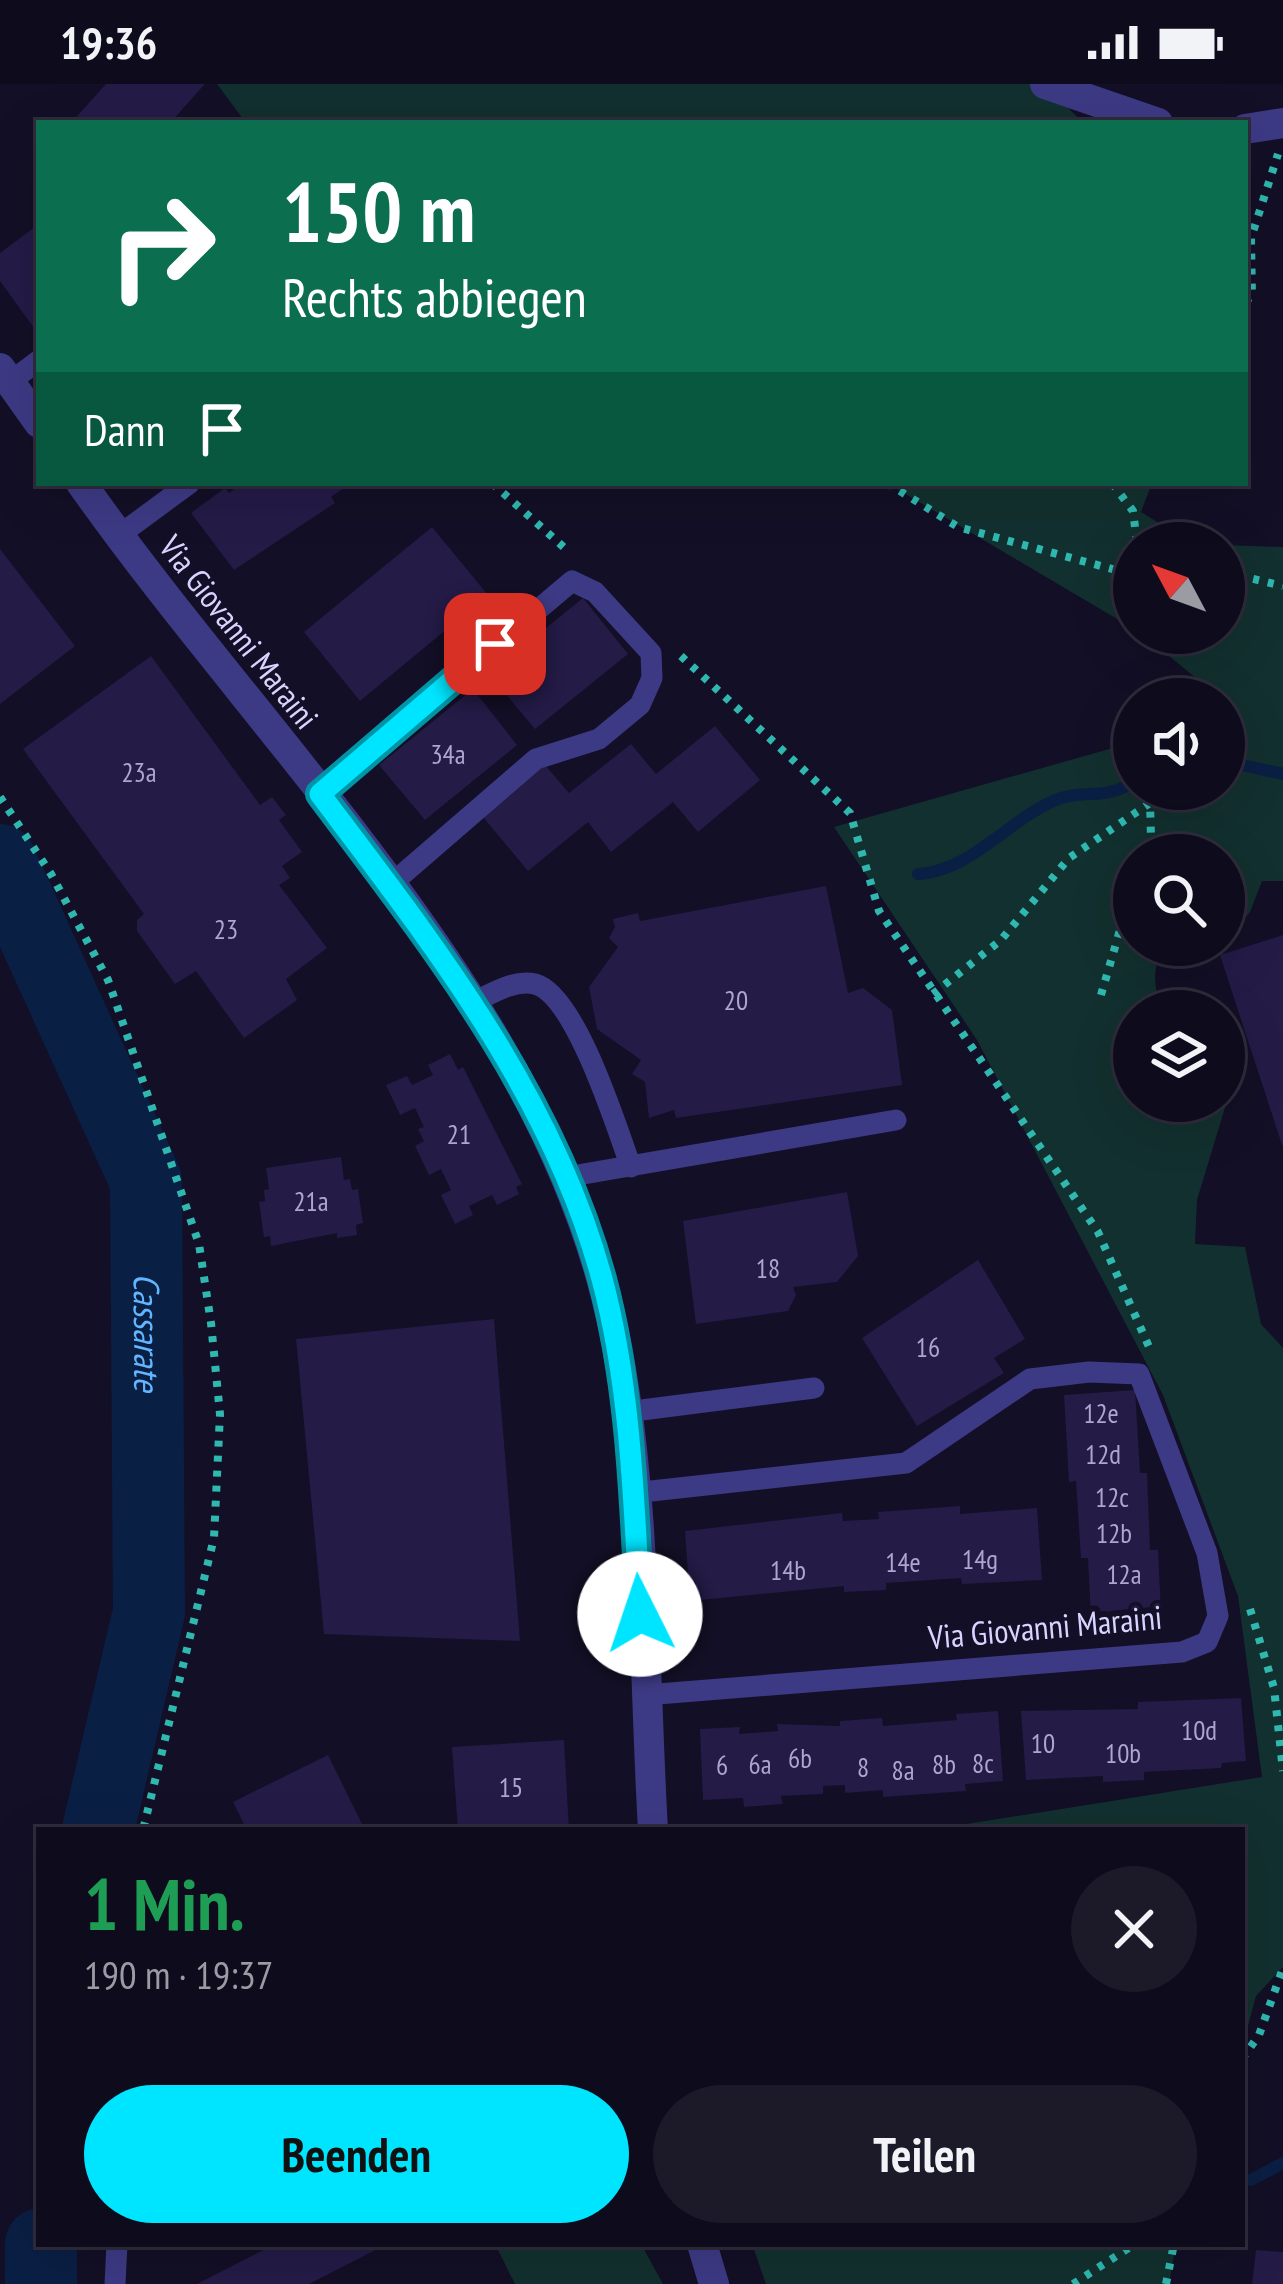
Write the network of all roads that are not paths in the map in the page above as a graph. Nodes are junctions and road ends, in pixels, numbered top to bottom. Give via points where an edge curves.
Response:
1 (1045, 84) edge
2 (1149, 120) edge
3 (1283, 123) edge
4 (1248, 129) edge
5 (36, 361) edge
6 (5, 375) edge
7 (36, 419) edge
8 (83, 486) edge
9 (186, 486) edge
10 (118, 536) junction
11 (320, 794) junction
12 (389, 886) junction
13 (472, 1003) junction
14 (896, 1120) dead end
15 (632, 1168) junction
16 (566, 1178) junction
17 (814, 1388) dead end
18 (626, 1412) junction
19 (633, 1493) junction
20 (645, 1695) junction
21 (653, 1827) edge
22 (116, 2247) edge
23 (703, 2247) edge
24 (115, 2284) edge
25 (714, 2284) edge

1 - 2 street
3 - 4 street
5 - 6 lane
6 - 7 street
8 - 10 street, Via Giovanni Maraini
9 - 10 lane, Via Giovanni Maraini
10 - 11 street, Via Giovanni Maraini
11 - 12 street, Via Giovanni Maraini
11 - 12 lane via 572,581 596,592 647,648 652,678 630,716 599,739 536,759
12 - 13 street, Via Giovanni Maraini
13 - 15 lane via 526,983 548,990 596,1073
13 - 16 street, Via Giovanni Maraini via 533,1103
14 - 15 lane
15 - 16 lane
16 - 18 street, Via Giovanni Maraini via 603,1283
17 - 18 lane
18 - 19 street, Via Giovanni Maraini
19 - 20 street, Via Giovanni Maraini
19 - 20 lane, Via Giovanni Maraini via 906,1463 1030,1379 1138,1374 1207,1553 1218,1616 1207,1642 1182,1652
20 - 21 street, Via Giovanni Maraini
22 - 24 lane
23 - 25 street

